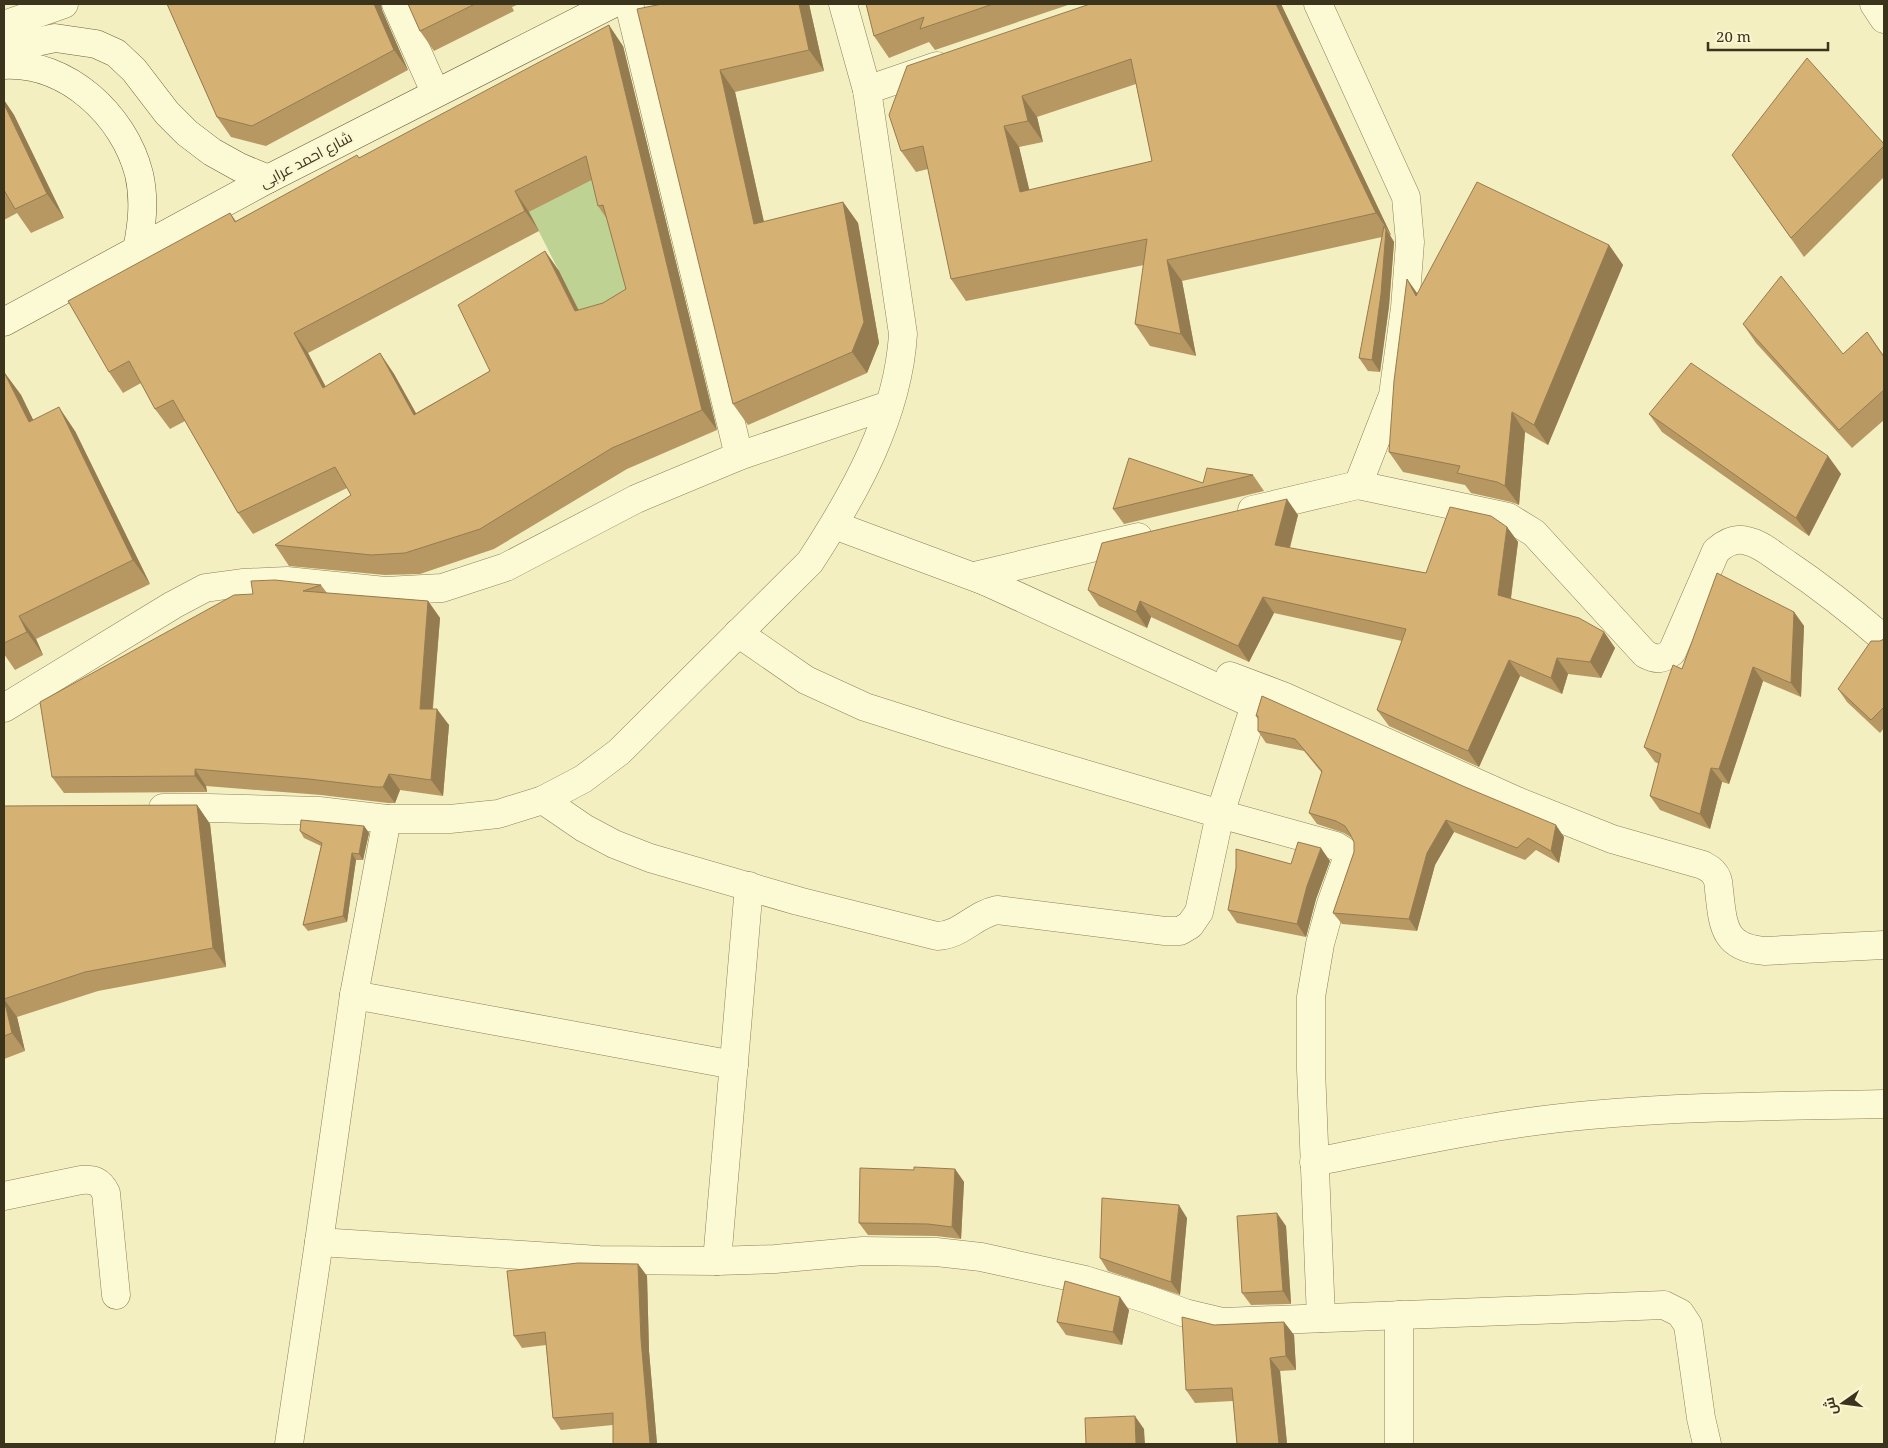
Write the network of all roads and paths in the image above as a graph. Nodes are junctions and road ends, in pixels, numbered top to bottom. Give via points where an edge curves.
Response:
1 (64, 4) edge
2 (396, 4) edge
3 (612, 4) edge
4 (629, 4) edge
5 (843, 4) edge
6 (1318, 4) edge
7 (1874, 4) edge
8 (1884, 19) edge
9 (4, 24) edge
10 (4, 53) edge
11 (960, 58) edge
12 (4, 65) edge
13 (867, 90) junction
14 (435, 92) junction
15 (268, 179) junction
16 (137, 250) junction
17 (4, 322) edge
18 (889, 405) junction
19 (739, 456) junction
20 (1358, 485) junction
21 (1224, 517) edge
22 (834, 525) junction
23 (1166, 530) edge
24 (974, 576) junction
25 (738, 633) junction
26 (1884, 639) edge
27 (4, 708) edge
28 (543, 800) junction
29 (135, 808) edge
30 (1220, 814) junction
31 (387, 819) junction
32 (749, 886) junction
33 (1884, 945) edge
34 (354, 995) junction
35 (734, 1065) junction
36 (1884, 1104) edge
37 (1314, 1162) junction
38 (4, 1196) edge
39 (319, 1242) junction
40 (717, 1261) junction
41 (116, 1296) dead end
42 (1399, 1315) junction
43 (1321, 1318) junction
44 (289, 1444) edge
45 (1399, 1444) edge
46 (1707, 1444) edge

1 - 9 street
2 - 14 street
3 - 14 street, شارع احمد عرابى
4 - 19 street
5 - 13 street
6 - 20 street via 1406,198 1410,242 1393,395
7 - 8 street
10 - 15 street via 55,38 96,44 116,53 187,133 212,152
11 - 13 street
12 - 16 street via 17,64 64,79 85,93 120,129 131,151 143,200
13 - 18 street via 903,334 901,360
14 - 15 street, شارع احمد عرابى
15 - 16 street, شارع احمد عرابى
16 - 17 street, شارع احمد عرابى
18 - 19 street
18 - 22 street via 860,479
19 - 27 street via 636,498 506,567 442,588 386,591 288,581 205,588
20 - 21 street
20 - 26 street via 1508,517 1521,523 1534,533 1645,654 1655,659 1664,658 1672,652 1716,551 1726,542 1735,540 1746,540 1760,546 1818,585
22 - 24 street
22 - 25 street via 810,562
23 - 24 street
24 - 30 street via 1255,705
24 - 33 street via 1283,696 1517,801 1612,839 1703,865 1714,872 1718,882 1723,924 1728,936 1750,950
25 - 28 street via 619,752 582,779
25 - 30 street via 806,680 865,706
28 - 31 street via 498,814 450,819
28 - 32 street via 614,844 650,858
29 - 31 street via 319,811
30 - 32 street via 1199,912 1190,925 1180,931 997,910 976,917 961,930 937,936
30 - 37 street via 1336,846 1344,851 1347,859 1320,944 1311,998
31 - 34 street
32 - 35 street
34 - 35 street
34 - 39 street
35 - 40 street
36 - 37 street via 1669,1109 1588,1115 1491,1128
37 - 43 street
38 - 41 street via 81,1180 94,1179 102,1186 106,1193
39 - 40 street via 599,1260
39 - 44 street
40 - 43 street via 863,1251 936,1252 981,1257 1085,1280 1184,1313 1224,1322
42 - 43 street
42 - 45 street
42 - 46 street via 1664,1305 1680,1313 1688,1325

